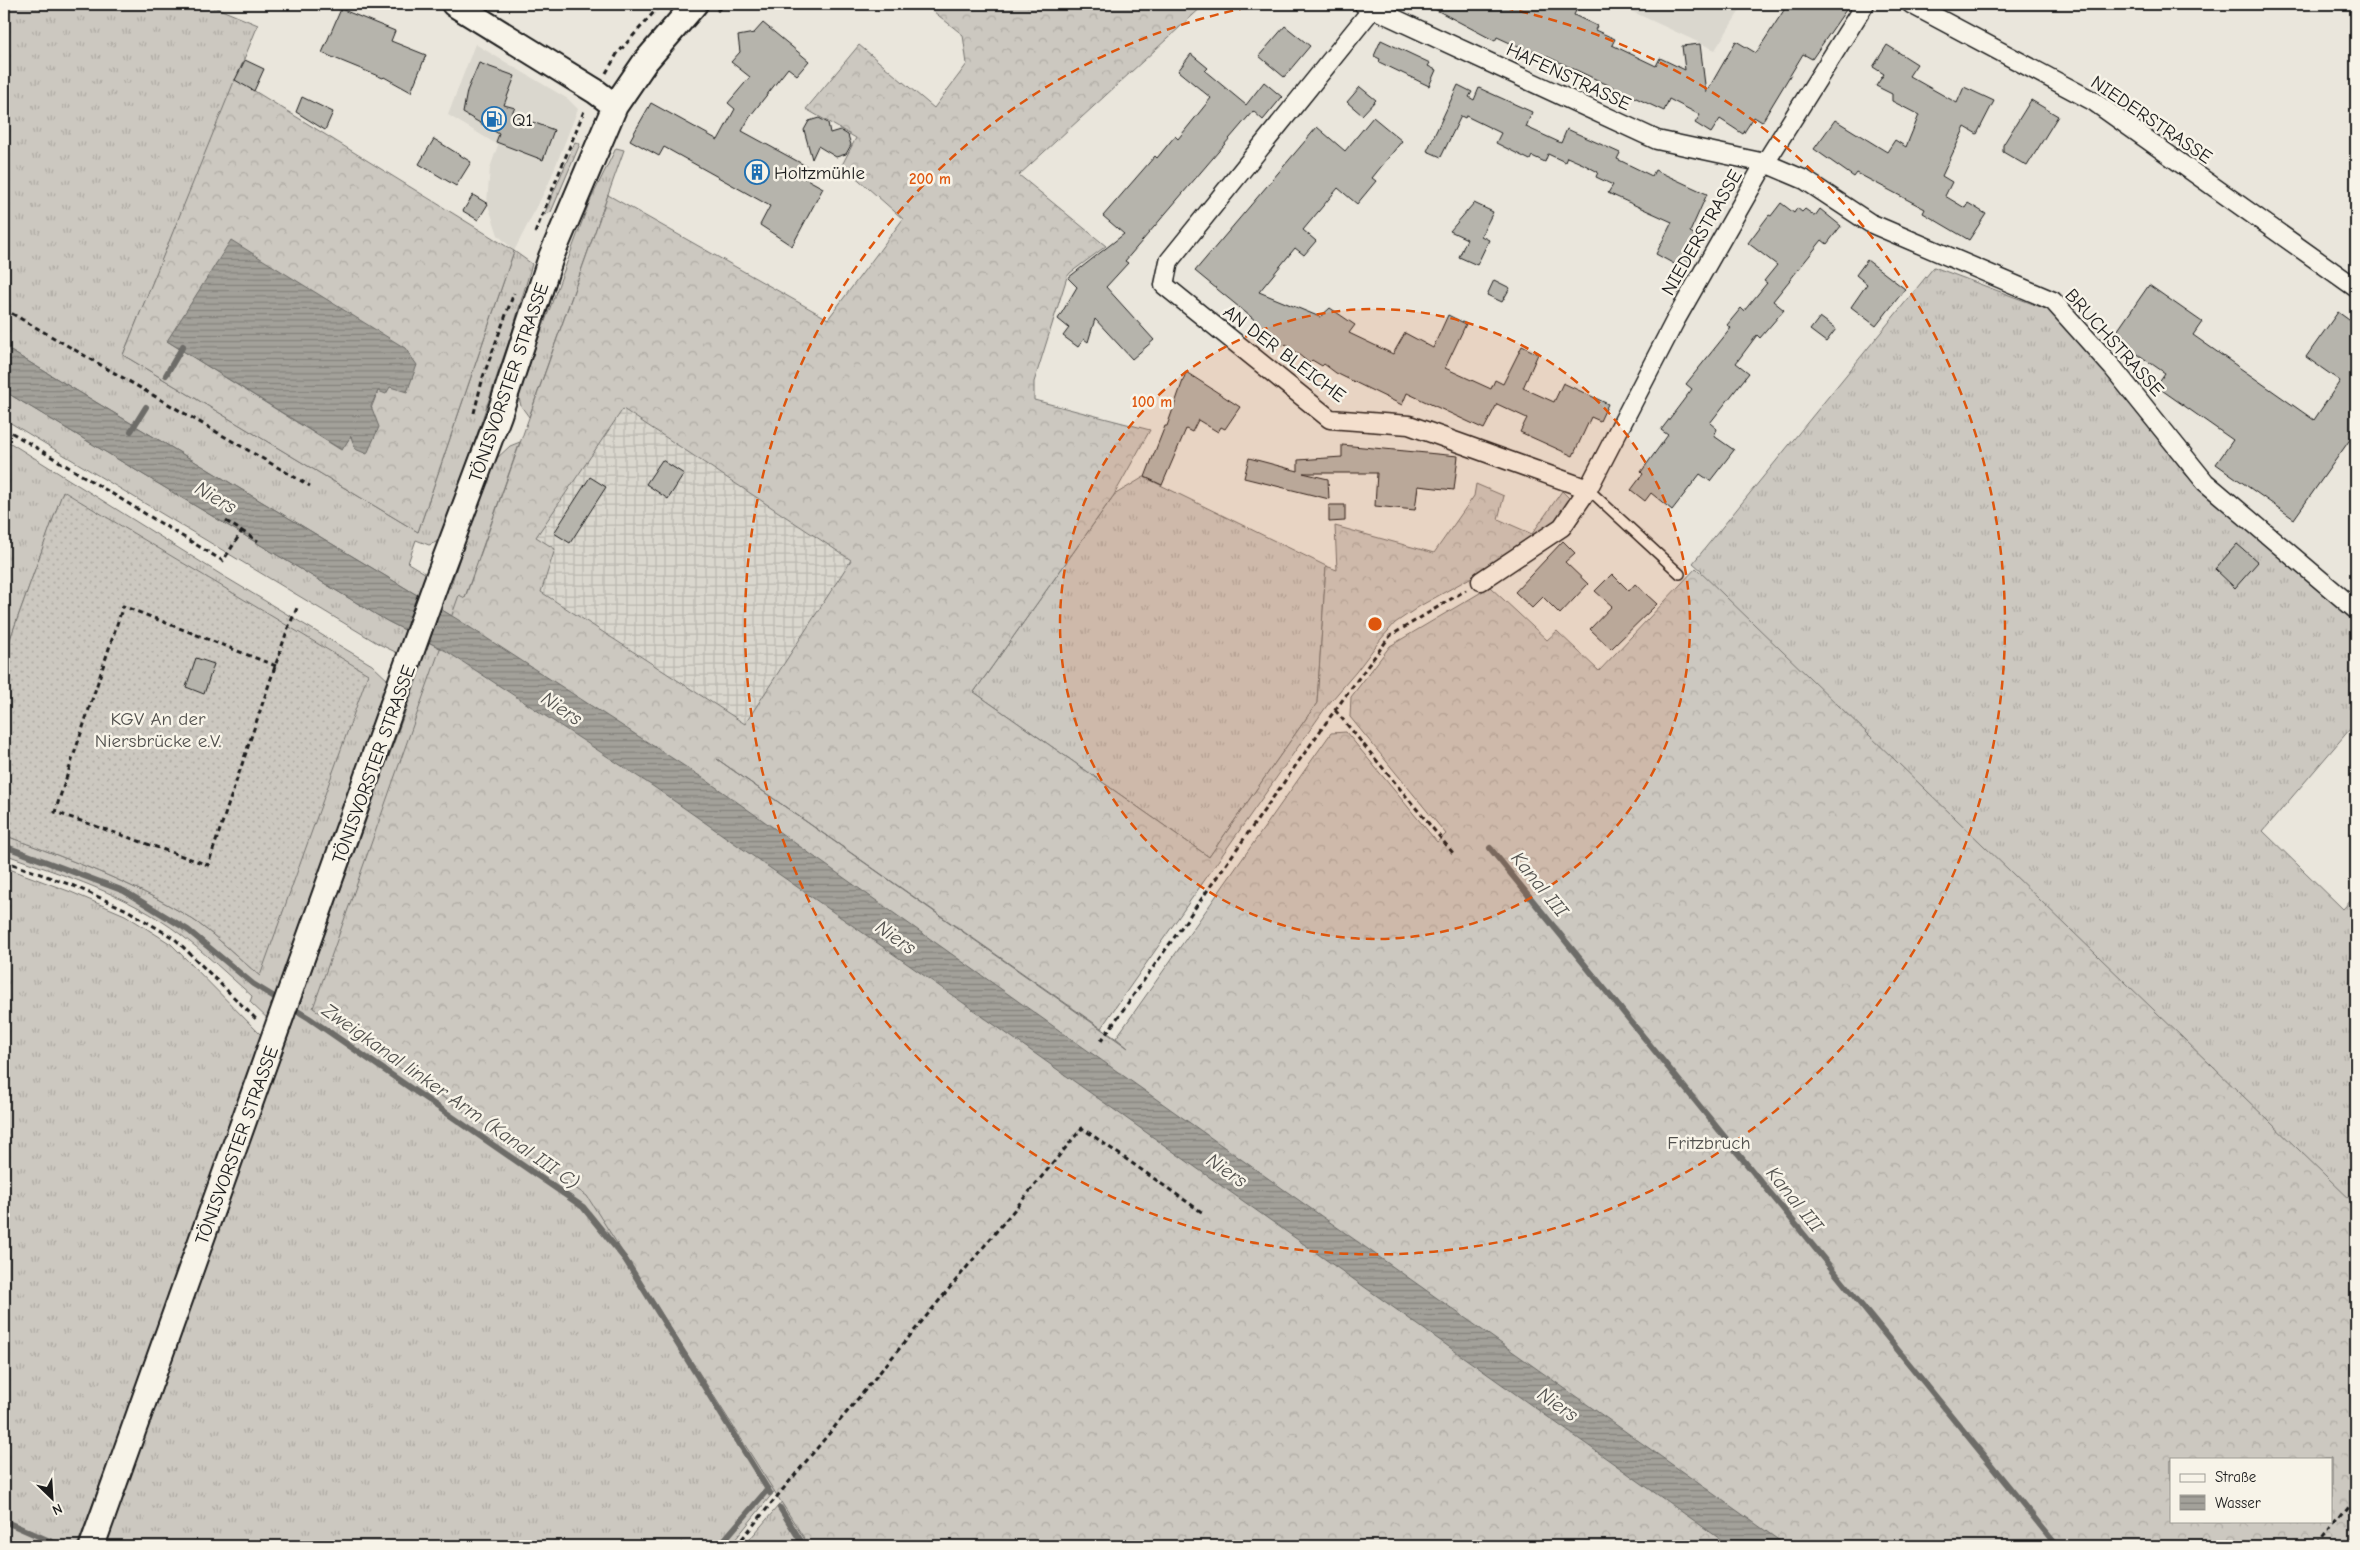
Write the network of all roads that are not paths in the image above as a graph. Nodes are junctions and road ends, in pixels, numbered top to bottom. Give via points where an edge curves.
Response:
1 (454, 4) edge
2 (695, 4) edge
3 (1865, 4) edge
4 (1912, 4) edge
5 (1368, 6) edge
6 (615, 106) junction
7 (1765, 163) junction
8 (2356, 288) edge
9 (1588, 489) junction
10 (1680, 574) dead end
11 (1481, 581) road end
12 (2356, 610) edge
13 (93, 1544) edge

1 - 6 main road
2 - 6 main road, TÖNISVORSTER STRASSE via 645,62
3 - 7 street, NIEDERSTRASSE
4 - 8 street, NIEDERSTRASSE via 2093,101
5 - 7 street, HAFENSTRASSE via 1657,140
5 - 9 street, AN DER BLEICHE via 1168,260 1164,285 1330,419 1409,425
6 - 13 main road, TÖNISVORSTER STRASSE via 551,257 498,415
7 - 9 street, NIEDERSTRASSE via 1675,322
7 - 12 street, BRUCHSTRASSE via 1805,180 1870,223 2054,301 2205,482
9 - 10 lane
9 - 11 street via 1562,527

